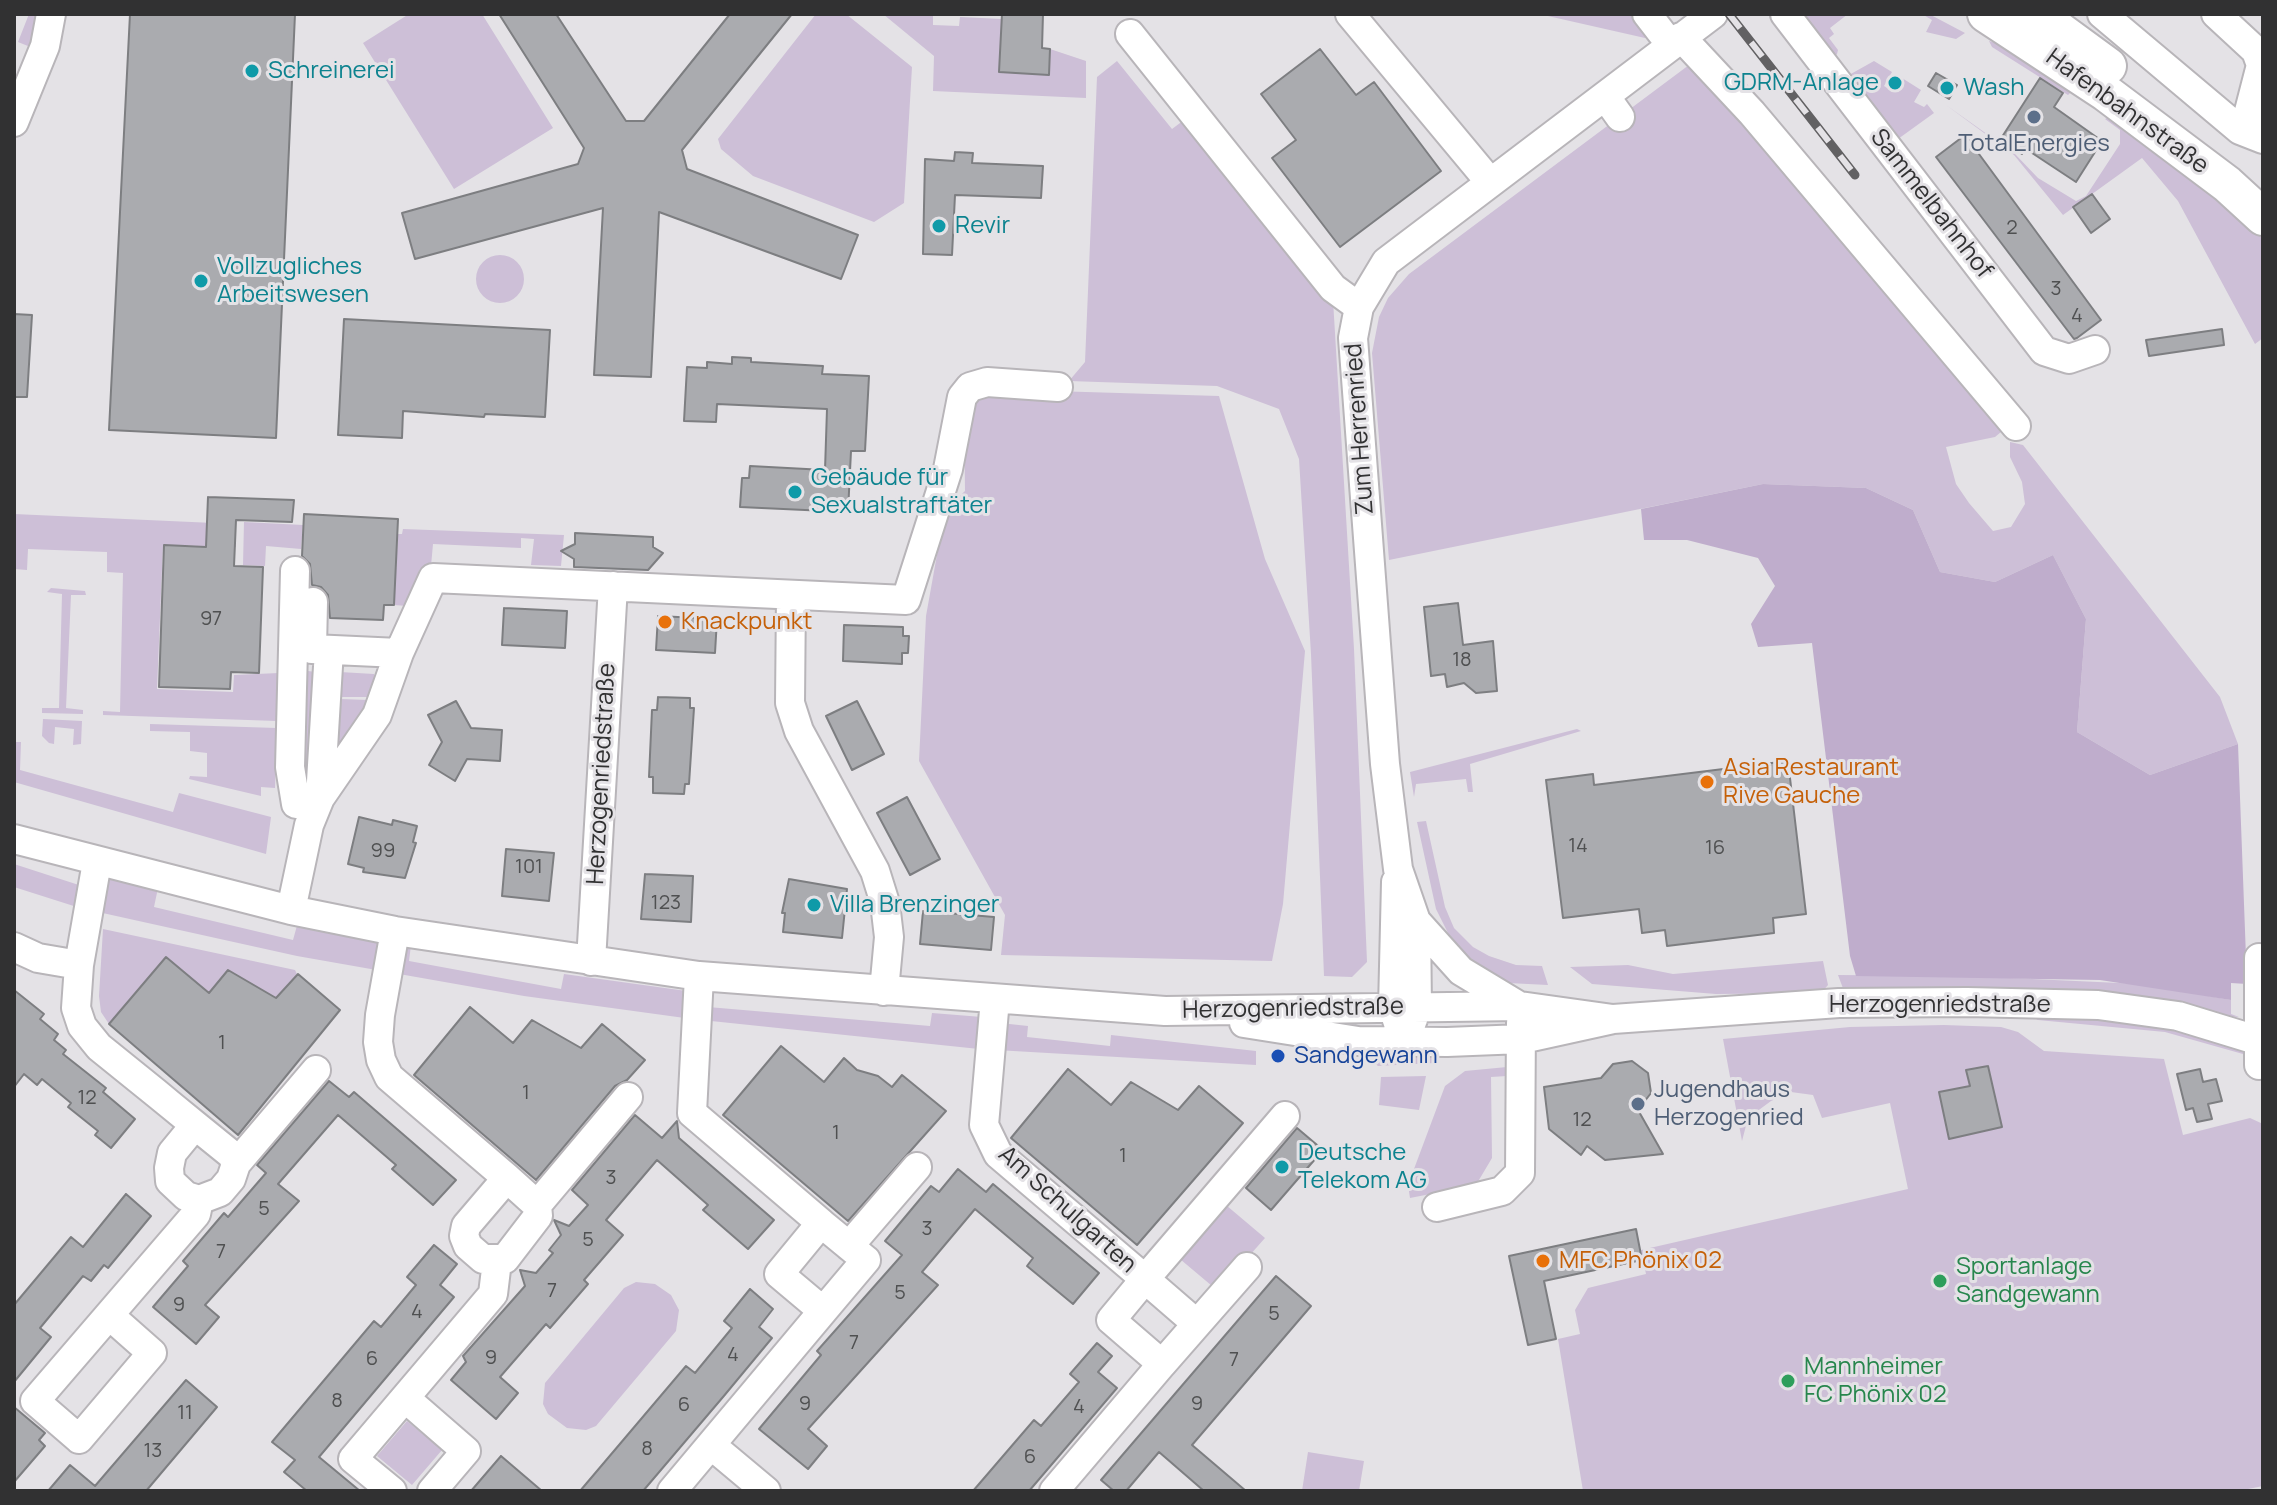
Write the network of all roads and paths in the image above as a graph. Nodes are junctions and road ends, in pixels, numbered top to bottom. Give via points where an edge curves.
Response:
1 (51, 14) edge
2 (1350, 14) edge
3 (1647, 14) edge
4 (1713, 14) edge
5 (1785, 14) edge
6 (1986, 14) edge
7 (2037, 14) edge
8 (2102, 14) edge
9 (2216, 14) edge
10 (1130, 34) dead end
11 (1676, 41) junction
12 (2262, 65) edge
13 (14, 122) edge
14 (2263, 138) edge
15 (1490, 182) junction
16 (2263, 195) edge
17 (2263, 217) edge
18 (1359, 307) junction
19 (2095, 350) dead end
20 (1058, 387) dead end
21 (2016, 426) dead end
22 (295, 571) dead end
23 (613, 586) junction
24 (791, 595) junction
25 (313, 602) dead end
26 (311, 649) junction
27 (399, 653) junction
28 (320, 798) junction
29 (14, 839) edge
30 (97, 862) junction
31 (1398, 869) junction
32 (291, 910) junction
33 (1416, 921) junction
34 (395, 931) junction
35 (14, 947) edge
36 (2259, 958) dead end
37 (591, 961) junction
38 (79, 965) junction
39 (699, 976) junction
40 (884, 991) junction
41 (995, 999) junction
42 (1520, 1006) junction
43 (1405, 1008) junction
44 (1165, 1011) junction
45 (1613, 1019) junction
46 (1522, 1039) junction
47 (1405, 1041) junction
48 (2260, 1049) edge
49 (316, 1070) dead end
50 (628, 1097) dead end
51 (1285, 1116) dead end
52 (195, 1125) junction
53 (236, 1164) junction
54 (917, 1167) dead end
55 (507, 1178) junction
56 (199, 1200) junction
57 (537, 1205) junction
58 (1437, 1207) dead end
59 (821, 1223) junction
60 (849, 1246) junction
61 (497, 1261) junction
62 (1247, 1267) dead end
63 (1145, 1279) junction
64 (823, 1311) junction
65 (109, 1315) dead end
66 (1197, 1324) junction
67 (1162, 1364) junction
68 (405, 1398) junction
69 (711, 1445) junction
70 (392, 1491) edge
71 (432, 1491) edge
72 (672, 1491) edge
73 (766, 1491) edge
74 (1054, 1491) edge

1 - 13 street via 45,46
2 - 15 street
3 - 11 street
4 - 11 street, Zum Herrenried
5 - 19 street, Sammelbahnhof via 2044,351 2069,359
6 - 17 main road, Hafenbahnstraße via 2118,102
7 - 16 main road, Hafenbahnstraße via 2180,121
8 - 14 street via 2240,130
9 - 12 street via 2248,40
10 - 18 street via 1333,288
11 - 15 street, Zum Herrenried via 1612,106
11 - 21 street via 1752,113
12 - 14 street via 2246,123
15 - 18 street, Zum Herrenried via 1386,262
18 - 31 street, Zum Herrenried via 1353,338 1371,456 1385,764
20 - 24 street via 987,382 970,387 962,397 948,469 906,600
22 - 26 street
23 - 24 street
23 - 27 street via 433,578
23 - 37 street, Herzogenriedstraße
24 - 40 street via 790,703 799,731 875,871 889,937
25 - 26 street
26 - 27 street
26 - 28 street via 290,767 296,804
27 - 28 street via 377,715
28 - 32 street
29 - 30 street, Herzogenriedstraße
30 - 32 street, Herzogenriedstraße
30 - 38 street
31 - 33 street, Zum Herrenried
31 - 43 street, Zum Herrenried
32 - 34 street, Herzogenriedstraße
33 - 42 street via 1461,971
33 - 43 street, Zum Herrenried
34 - 37 street, Herzogenriedstraße
34 - 55 street via 380,1015 381,1060 389,1077
35 - 38 street via 38,958
36 - 48 street
37 - 39 street, Herzogenriedstraße
38 - 52 street via 76,1008 82,1026 99,1047
39 - 40 street, Herzogenriedstraße
39 - 59 street via 692,1113
40 - 41 street, Herzogenriedstraße
41 - 44 street, Herzogenriedstraße
41 - 63 street, Am Schulgarten via 984,1125 998,1154
42 - 43 street, Herzogenriedstraße
42 - 45 street, Herzogenriedstraße
42 - 46 street
43 - 44 street, Herzogenriedstraße
43 - 47 street, Zum Herrenried
44 - 47 street, Herzogenriedstraße via 1358,1041
45 - 46 street, Herzogenriedstraße
45 - 48 street, Herzogenriedstraße via 1839,1003 2098,1005 2178,1016
46 - 47 street, Herzogenriedstraße
46 - 58 street via 1520,1173 1502,1191
49 - 53 street
50 - 57 street
51 - 63 street
52 - 53 street
52 - 56 street via 172,1153 169,1168 170,1181
53 - 56 street via 220,1192
54 - 60 street
55 - 57 street
55 - 61 street via 466,1226 464,1236 483,1259
56 - 65 street via 196,1214
57 - 61 street via 534,1225 505,1259
59 - 60 street
59 - 64 street via 779,1274
60 - 64 street via 866,1260
61 - 68 street via 493,1294
62 - 66 street
63 - 66 street, Am Schulgarten
63 - 67 street, Am Schulgarten via 1111,1320
64 - 69 street
66 - 67 street
67 - 74 street
68 - 70 street via 353,1459
68 - 71 street via 466,1451
69 - 72 street
69 - 73 street

